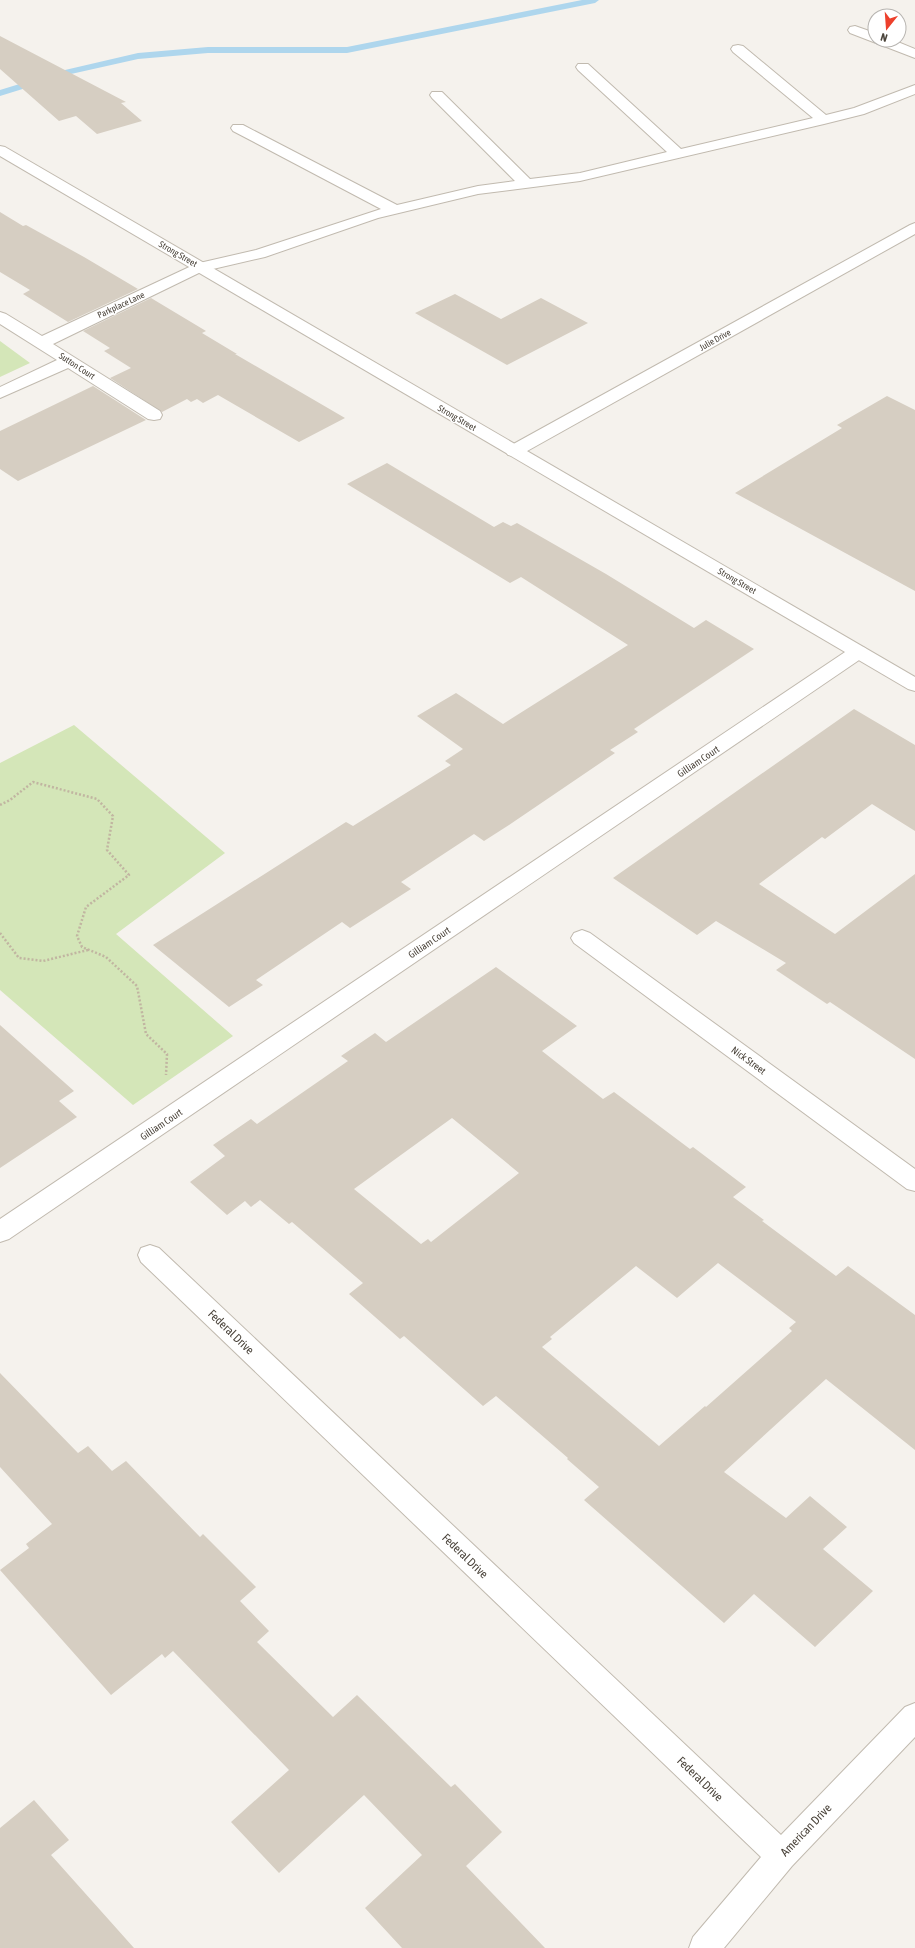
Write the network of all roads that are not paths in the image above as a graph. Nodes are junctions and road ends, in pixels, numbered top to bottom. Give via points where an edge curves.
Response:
1 (855, 30) dead end
2 (867, 35) edge
3 (900, 48) edge
4 (738, 49) dead end
5 (915, 54) edge
6 (583, 67) dead end
7 (915, 89) edge
8 (437, 96) dead end
9 (824, 120) junction
10 (238, 128) dead end
11 (0, 150) edge
12 (678, 154) junction
13 (527, 184) junction
14 (395, 210) junction
15 (915, 228) edge
16 (200, 268) junction
17 (0, 317) edge
18 (41, 343) junction
19 (69, 361) junction
20 (0, 393) edge
21 (154, 415) dead end
22 (514, 451) junction
23 (858, 652) junction
24 (915, 686) edge
25 (582, 938) dead end
26 (915, 1182) edge
27 (0, 1232) edge
28 (150, 1255) dead end
29 (915, 1717) edge
30 (780, 1856) junction
31 (704, 1948) edge

1 - 2 street
3 - 5 street
4 - 9 street
6 - 12 street
7 - 9 street, Parkplace Lane via 859,112
8 - 13 street
9 - 12 street, Parkplace Lane
10 - 14 street
11 - 16 street, Strong Street
12 - 13 street, Parkplace Lane via 580,177
13 - 14 street, Parkplace Lane via 478,190
14 - 16 street, Parkplace Lane via 373,215 260,254
15 - 22 street, Julie Drive
16 - 18 street, Parkplace Lane
16 - 22 street, Strong Street
17 - 18 street, Sutton Court
18 - 19 street, Sutton Court
19 - 20 street
19 - 21 street, Sutton Court
22 - 23 street, Strong Street
23 - 24 street, Strong Street
23 - 27 street, Gilliam Court
25 - 26 street, Nick Street
28 - 30 street, Federal Drive
29 - 30 street, American Drive
30 - 31 street, American Drive

